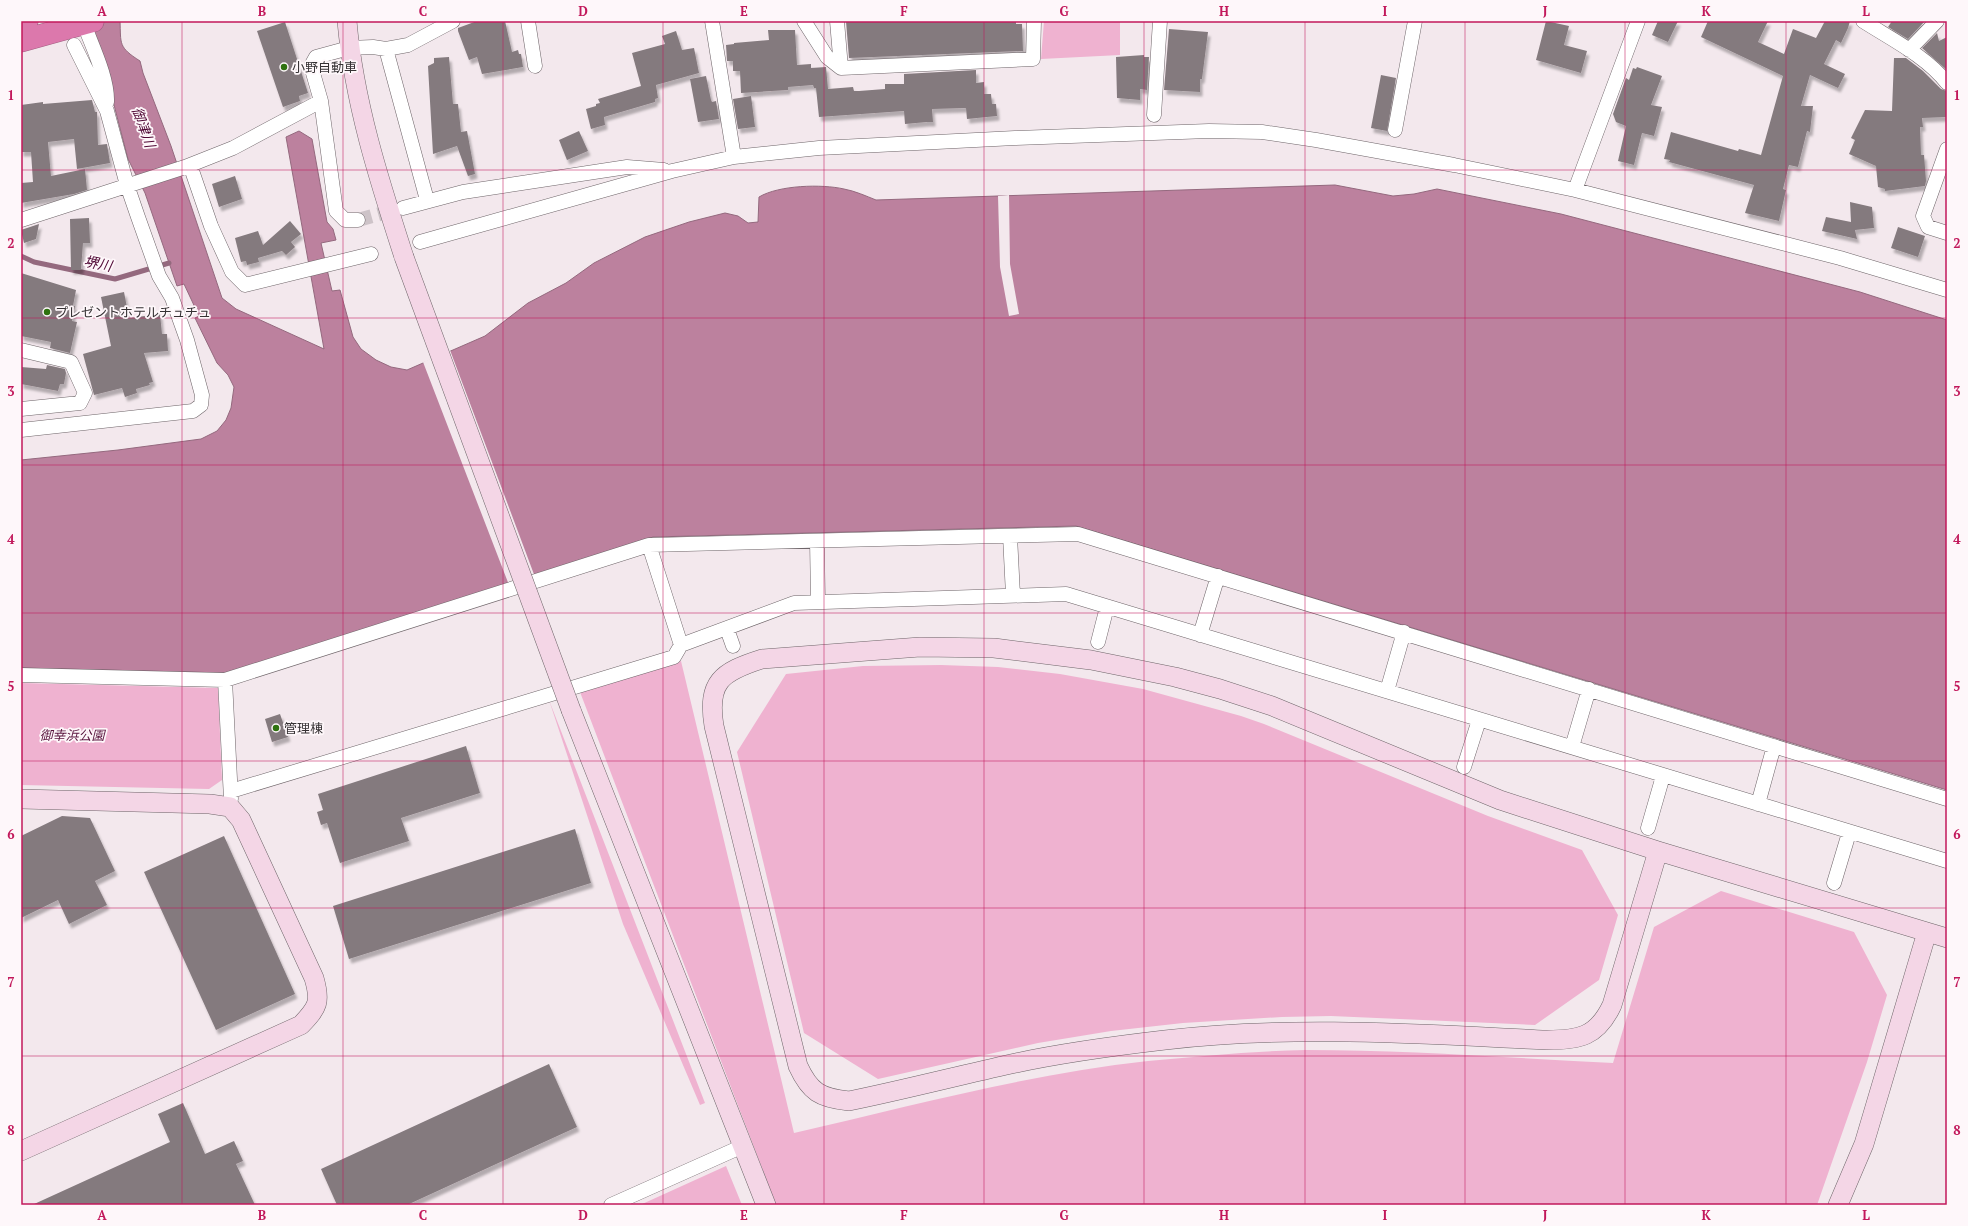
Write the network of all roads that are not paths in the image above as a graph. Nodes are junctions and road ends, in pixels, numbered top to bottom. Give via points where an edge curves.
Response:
1 (27, 21) edge
2 (347, 21) edge
3 (453, 21) edge
4 (528, 21) edge
5 (712, 21) edge
6 (804, 21) edge
7 (837, 21) edge
8 (1034, 21) edge
9 (1160, 21) edge
10 (1415, 21) edge
11 (1638, 21) edge
12 (1863, 21) edge
13 (1937, 21) edge
14 (88, 22) edge
15 (21, 23) edge
16 (21, 41) edge
17 (74, 46) dead end
18 (349, 48) junction
19 (386, 49) junction
20 (1909, 50) junction
21 (535, 66) dead end
22 (841, 68) junction
23 (1947, 83) edge
24 (320, 101) junction
25 (107, 110) junction
26 (1154, 115) dead end
27 (1395, 130) dead end
28 (1947, 149) edge
29 (734, 157) junction
30 (187, 166) junction
31 (672, 171) junction
32 (131, 183) junction
33 (1574, 190) junction
34 (427, 200) junction
35 (402, 208) tunnel mouth
36 (21, 220) edge
37 (358, 220) tunnel mouth
38 (1947, 233) edge
39 (420, 242) dead end
40 (371, 254) dead end
41 (1947, 290) edge
42 (21, 350) edge
43 (21, 409) edge
44 (21, 430) edge
45 (1010, 536) junction
46 (817, 541) junction
47 (649, 545) junction
48 (1218, 576) junction
49 (1013, 595) junction
50 (818, 601) junction
51 (1107, 607) junction
52 (727, 629) junction
53 (1404, 632) junction
54 (1200, 634) junction
55 (1098, 642) dead end
56 (681, 645) junction
57 (733, 646) dead end
58 (21, 675) edge
59 (225, 680) junction
60 (1589, 689) junction
61 (1386, 691) junction
62 (1478, 720) junction
63 (1774, 746) junction
64 (1572, 747) junction
65 (1464, 767) dead end
66 (1664, 776) junction
67 (21, 799) edge
68 (231, 799) junction
69 (1947, 799) edge
70 (1758, 804) junction
71 (1648, 828) dead end
72 (1849, 833) junction
73 (1658, 851) junction
74 (1947, 861) edge
75 (1834, 882) dead end
76 (1927, 932) junction
77 (1947, 938) edge
78 (744, 1146) junction
79 (21, 1151) edge
80 (611, 1205) edge
81 (766, 1205) edge
82 (1838, 1205) edge

1 - 15 highway
2 - 18 street
3 - 19 street via 408,45
4 - 21 street
5 - 29 street
6 - 22 street via 827,58
7 - 22 street
8 - 22 street via 1033,59
9 - 26 street
10 - 27 street
11 - 33 street
12 - 20 street
13 - 20 street
14 - 16 highway
14 - 25 street via 107,94
17 - 25 street
18 - 19 street
18 - 24 street via 316,57 311,66
18 - 78 street, bridge via 376,171 404,257 571,710
19 - 34 street
20 - 23 street via 1939,72
24 - 30 street via 233,148
24 - 37 street via 336,211 345,220
25 - 32 street
28 - 38 street via 1923,216 1928,227
29 - 31 street
29 - 33 street via 819,148 1007,138 1209,131 1262,132 1454,164
30 - 32 street
30 - 40 street via 232,272 245,285
31 - 34 street via 627,167 463,192
31 - 39 street
32 - 36 street
32 - 44 street via 159,276 172,298 187,340 202,395 201,405 193,411
33 - 41 street via 1840,258
34 - 35 street
42 - 43 street via 71,362 85,393 80,403
45 - 46 street
45 - 48 street via 1078,534
45 - 49 street
46 - 47 street
46 - 50 street
47 - 56 street
47 - 59 street
48 - 53 street
48 - 54 street
49 - 50 street
49 - 51 street via 1066,594
50 - 52 street via 794,603
51 - 54 street
51 - 55 street
52 - 56 street
52 - 57 street
53 - 60 street
53 - 61 street
54 - 61 street
56 - 68 street via 674,657
58 - 59 street
59 - 68 street
60 - 63 street
60 - 64 street
61 - 62 street
62 - 64 street
62 - 65 street
63 - 69 street
63 - 70 street
64 - 66 street
66 - 70 street
66 - 71 street
67 - 68 street via 210,804
68 - 79 street via 314,978 319,995 315,1010 301,1025 291,1030
70 - 72 street
72 - 74 street
72 - 75 street
73 - 73 street via 1612,1005 1599,1026 1584,1036 1569,1040 1547,1040 1369,1031 1195,1037 1091,1050 1012,1064 849,1101 832,1099 814,1090 798,1066 714,726 712,700 714,690 728,674 740,666 762,659 920,647 994,648 1091,660 1127,666 1220,689 1279,709 1494,797
73 - 76 street
76 - 77 street
76 - 82 street via 1864,1144
78 - 80 street
78 - 81 street

